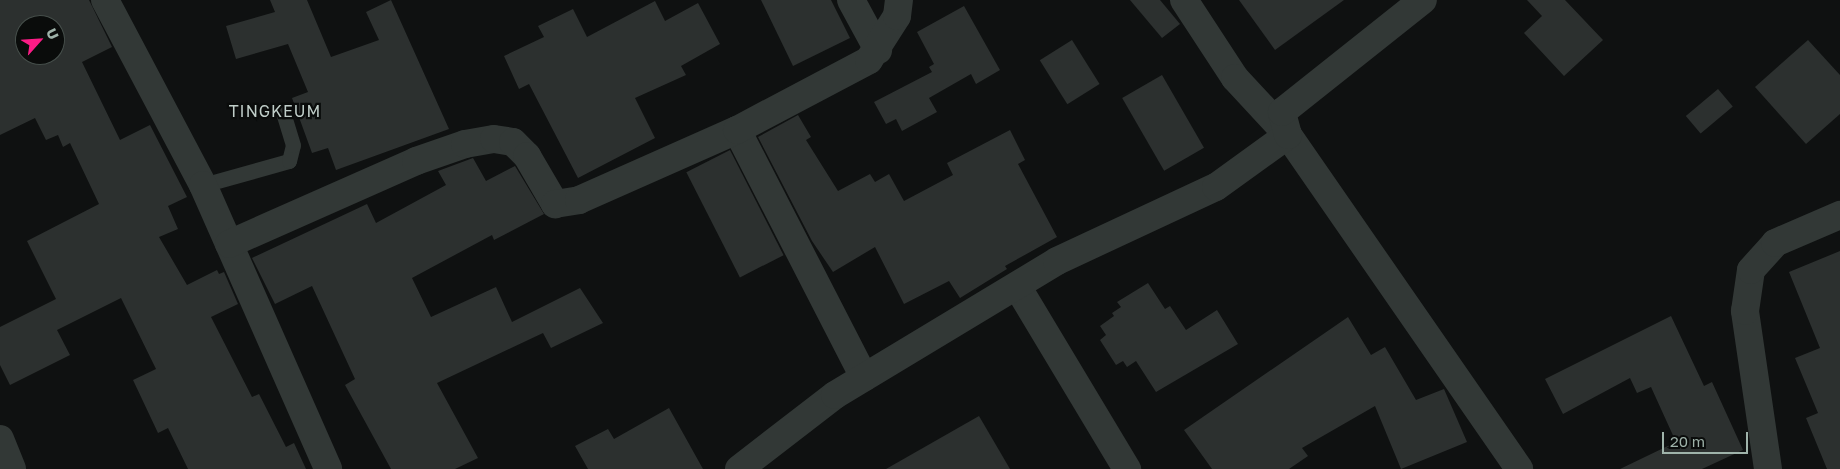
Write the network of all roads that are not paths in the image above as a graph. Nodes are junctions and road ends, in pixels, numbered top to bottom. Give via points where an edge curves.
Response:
1 (105, 0) edge
2 (851, 0) edge
3 (899, 0) edge
4 (1184, 0) edge
5 (1423, 0) edge
6 (878, 50) junction
7 (283, 112) dead end
8 (737, 130) junction
9 (1288, 135) junction
10 (203, 185) junction
11 (1840, 215) edge
12 (230, 244) junction
13 (1017, 286) junction
14 (864, 377) junction
15 (0, 439) edge
16 (12, 469) edge
17 (328, 469) edge
18 (739, 469) edge
19 (1127, 469) edge
20 (1519, 469) edge
21 (1768, 469) edge

1 - 10 street
2 - 6 street
3 - 6 street via 897,16
4 - 9 street via 1235,78
5 - 9 street via 1282,112
6 - 8 street via 861,64
7 - 10 lane via 294,145 289,161
8 - 12 street via 579,200 555,204 527,156 512,142 465,144
8 - 14 street
9 - 13 street via 1193,200 1119,230
9 - 20 street
10 - 12 street
11 - 21 street via 1775,243 1751,270 1745,310
12 - 17 street
13 - 14 street
13 - 19 street
14 - 18 street
15 - 16 street

